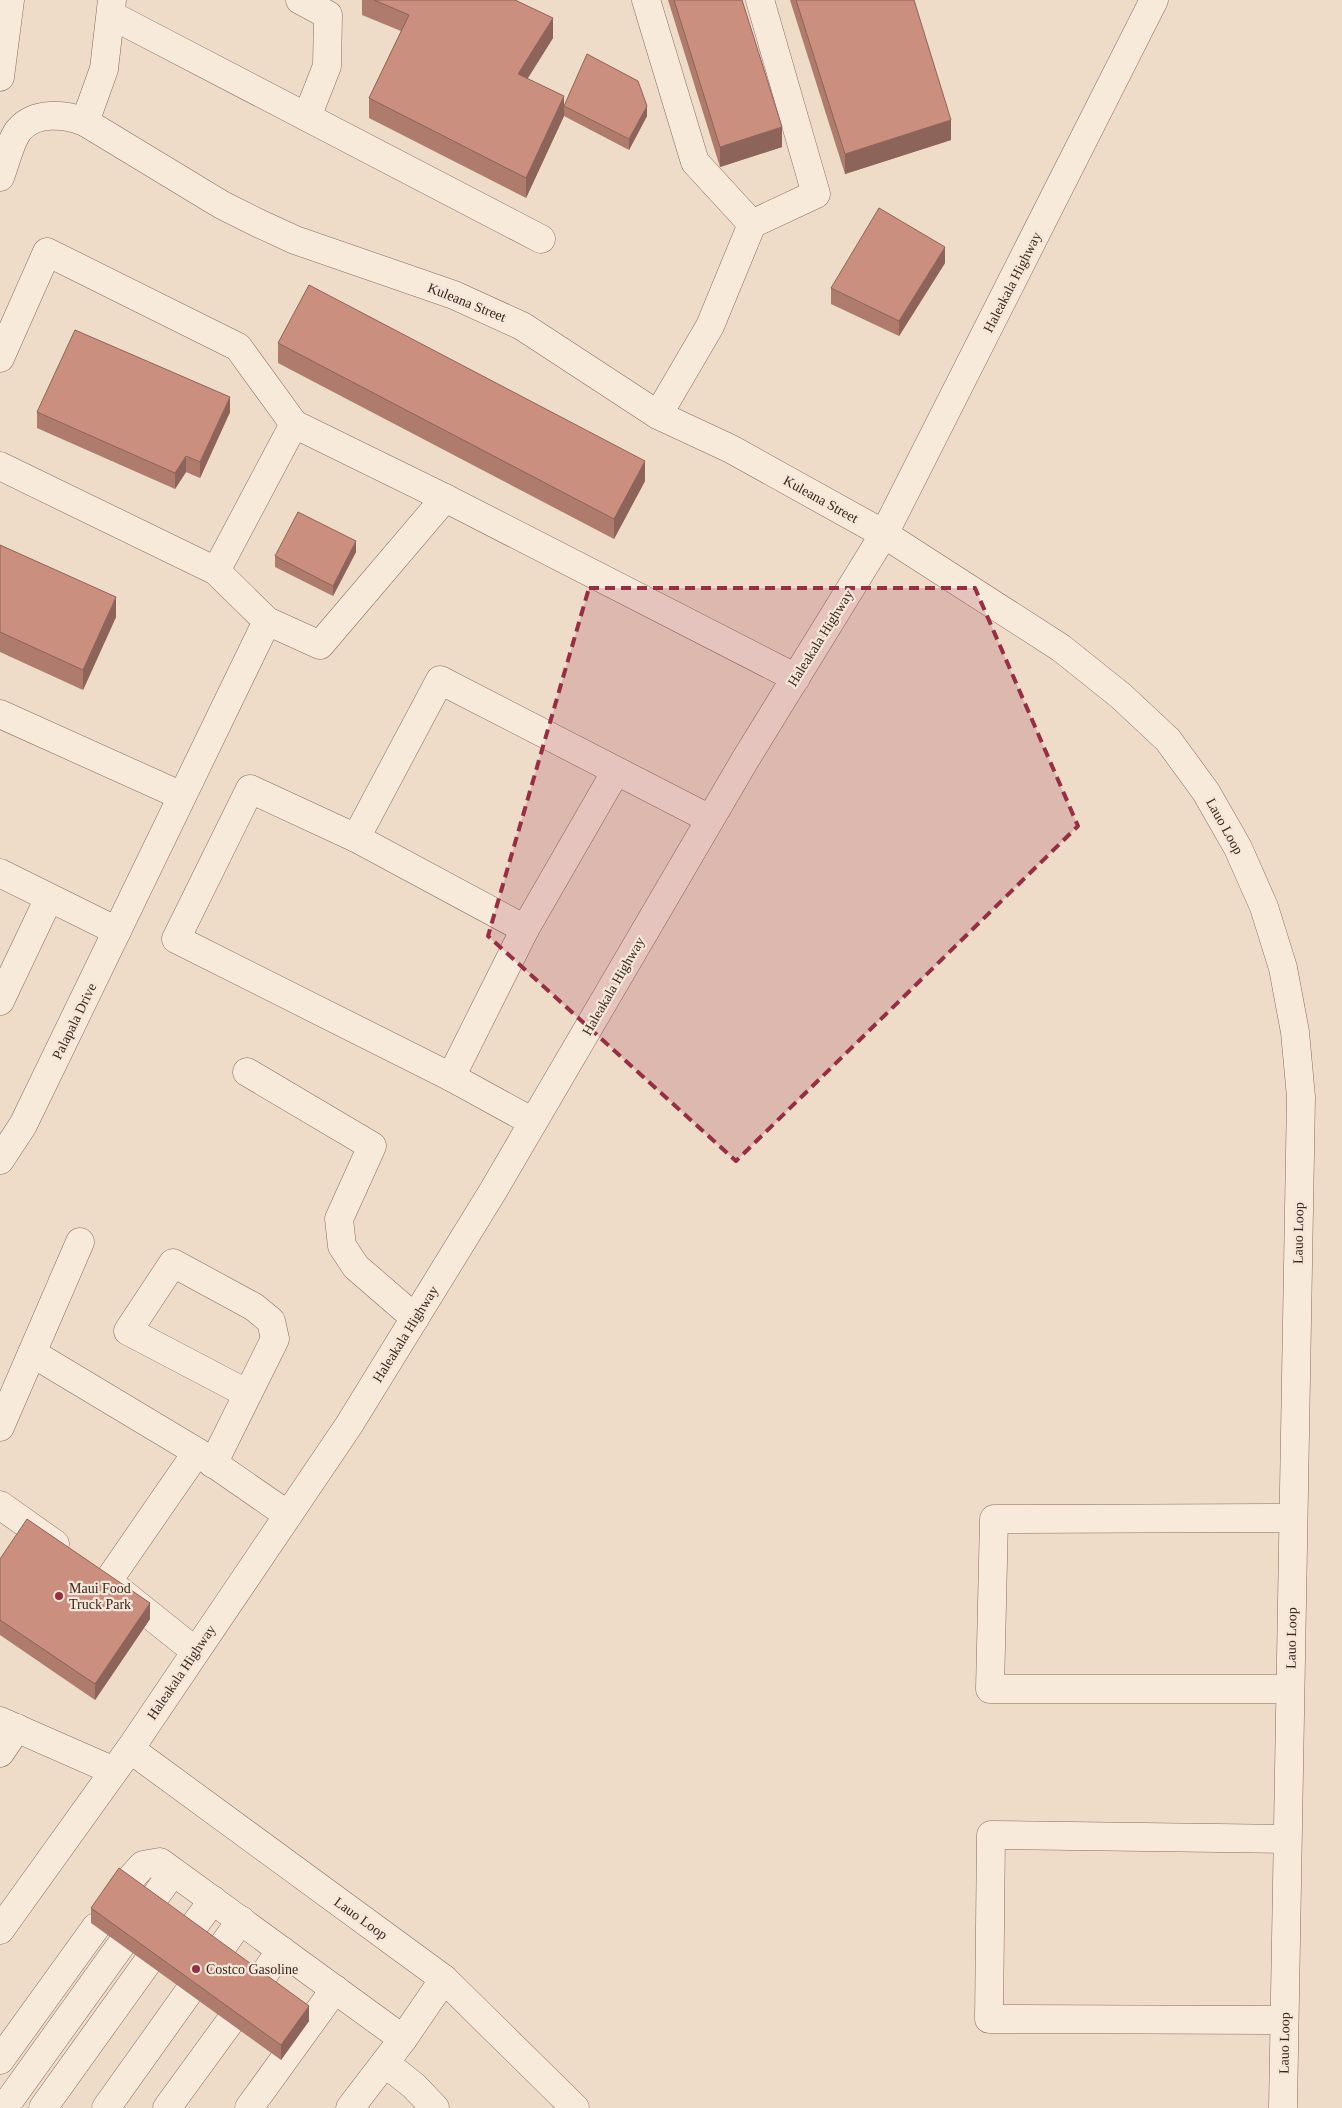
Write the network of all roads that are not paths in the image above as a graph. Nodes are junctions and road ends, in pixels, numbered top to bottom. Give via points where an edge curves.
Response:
1 (10, 0) edge
2 (300, 0) edge
3 (646, 0) edge
4 (760, 0) edge
5 (1154, 0) edge
6 (111, 8) edge
7 (0, 77) edge
8 (307, 117) junction
9 (17, 122) edge
10 (85, 122) junction
11 (0, 177) edge
12 (752, 224) junction
13 (541, 239) dead end
14 (0, 358) edge
15 (658, 415) junction
16 (294, 424) junction
17 (0, 466) edge
18 (445, 498) junction
19 (884, 534) junction
20 (216, 571) junction
21 (267, 621) junction
22 (796, 678) junction
23 (0, 714) edge
24 (616, 771) junction
25 (182, 796) junction
26 (710, 819) junction
27 (356, 838) junction
28 (0, 873) edge
29 (49, 898) junction
30 (526, 929) junction
31 (117, 931) junction
32 (0, 1001) edge
33 (248, 1072) dead end
34 (451, 1077) junction
35 (533, 1122) junction
36 (0, 1160) edge
37 (80, 1242) dead end
38 (415, 1318) junction
39 (32, 1353) junction
40 (248, 1394) junction
41 (0, 1427) edge
42 (205, 1458) junction
43 (0, 1505) edge
44 (288, 1515) junction
45 (1293, 1518) junction
46 (108, 1581) junction
47 (195, 1651) junction
48 (1290, 1689) junction
49 (8, 1725) edge
50 (130, 1749) junction
51 (0, 1753) edge
52 (114, 1771) junction
53 (1288, 1839) junction
54 (206, 1895) junction
55 (136, 1896) edge
56 (248, 1926) junction
57 (182, 1929) edge
58 (0, 1930) edge
59 (108, 1935) junction
60 (288, 1955) junction
61 (224, 1960) edge
62 (444, 1979) junction
63 (328, 1984) junction
64 (264, 1988) edge
65 (297, 2012) edge
66 (1284, 2020) junction
67 (403, 2039) junction
68 (269, 2051) edge
69 (0, 2060) edge
70 (385, 2063) junction
71 (0, 2084) edge
72 (4, 2108) edge
73 (43, 2108) edge
74 (64, 2108) edge
75 (106, 2108) edge
76 (128, 2108) edge
77 (167, 2108) edge
78 (188, 2108) edge
79 (228, 2108) edge
80 (249, 2108) edge
81 (350, 2108) edge
82 (435, 2108) edge
83 (575, 2108) edge
84 (1282, 2108) edge

1 - 7 street
2 - 8 street via 328,15 327,66
3 - 12 street via 696,162
4 - 12 street via 816,194
5 - 19 street, Haleakala Highway
6 - 8 street
6 - 10 street via 104,69
8 - 13 street
9 - 10 street, Kuleana Street via 56,116
9 - 11 street
10 - 15 street, Kuleana Street via 222,205 258,223 295,240 454,295 522,326
12 - 15 street via 710,326
14 - 16 street via 47,252 238,347
15 - 19 street, Kuleana Street via 731,449
16 - 18 street
16 - 20 street
17 - 20 street
18 - 21 street via 320,645
18 - 22 street
19 - 22 street, Haleakala Highway
19 - 45 street, Lauo Loop via 1061,648 1121,696 1168,740 1206,792 1238,848 1264,907 1283,968 1295,1032 1301,1097
20 - 21 street
21 - 25 street, Palapala Drive
22 - 26 street, Haleakala Highway
23 - 25 street
24 - 26 street
24 - 27 street via 440,680
24 - 30 street
25 - 31 street, Palapala Drive
26 - 35 street, Haleakala Highway
27 - 30 street
27 - 34 street via 250,789 176,939
28 - 29 street
29 - 31 street
29 - 32 street
30 - 34 street
31 - 36 street, Palapala Drive via 24,1125
33 - 38 street via 372,1146 339,1219 342,1246 356,1267
34 - 35 street
35 - 38 street, Haleakala Highway
37 - 39 street
38 - 44 street, Haleakala Highway
39 - 41 street
39 - 42 street
40 - 40 street via 275,1339 271,1321 254,1307 174,1264 128,1331
40 - 42 street
42 - 44 street
42 - 46 street
43 - 46 street
44 - 47 street, Haleakala Highway
45 - 48 street, Lauo Loop
45 - 48 street via 994,1519 990,1689
46 - 47 street
47 - 50 street, Haleakala Highway
48 - 53 street, Lauo Loop
49 - 51 street
49 - 52 street
50 - 52 street, Haleakala Highway
50 - 62 street, Lauo Loop
52 - 58 street, Haleakala Highway
53 - 66 street, Lauo Loop
53 - 66 street via 991,1835 989,2019
54 - 55 street via 167,1867 143,1865
54 - 56 street
54 - 57 street
56 - 60 street
56 - 61 street
59 - 69 street
59 - 71 street
59 - 72 street
60 - 63 street
60 - 64 street
62 - 67 street
62 - 83 street, Lauo Loop
63 - 65 street
63 - 67 street
63 - 80 street
66 - 84 street, Lauo Loop
67 - 70 street
68 - 79 street
70 - 81 street
70 - 82 street
73 - 74 street via 154,1968
75 - 76 street via 196,1999
77 - 78 street via 236,2028

